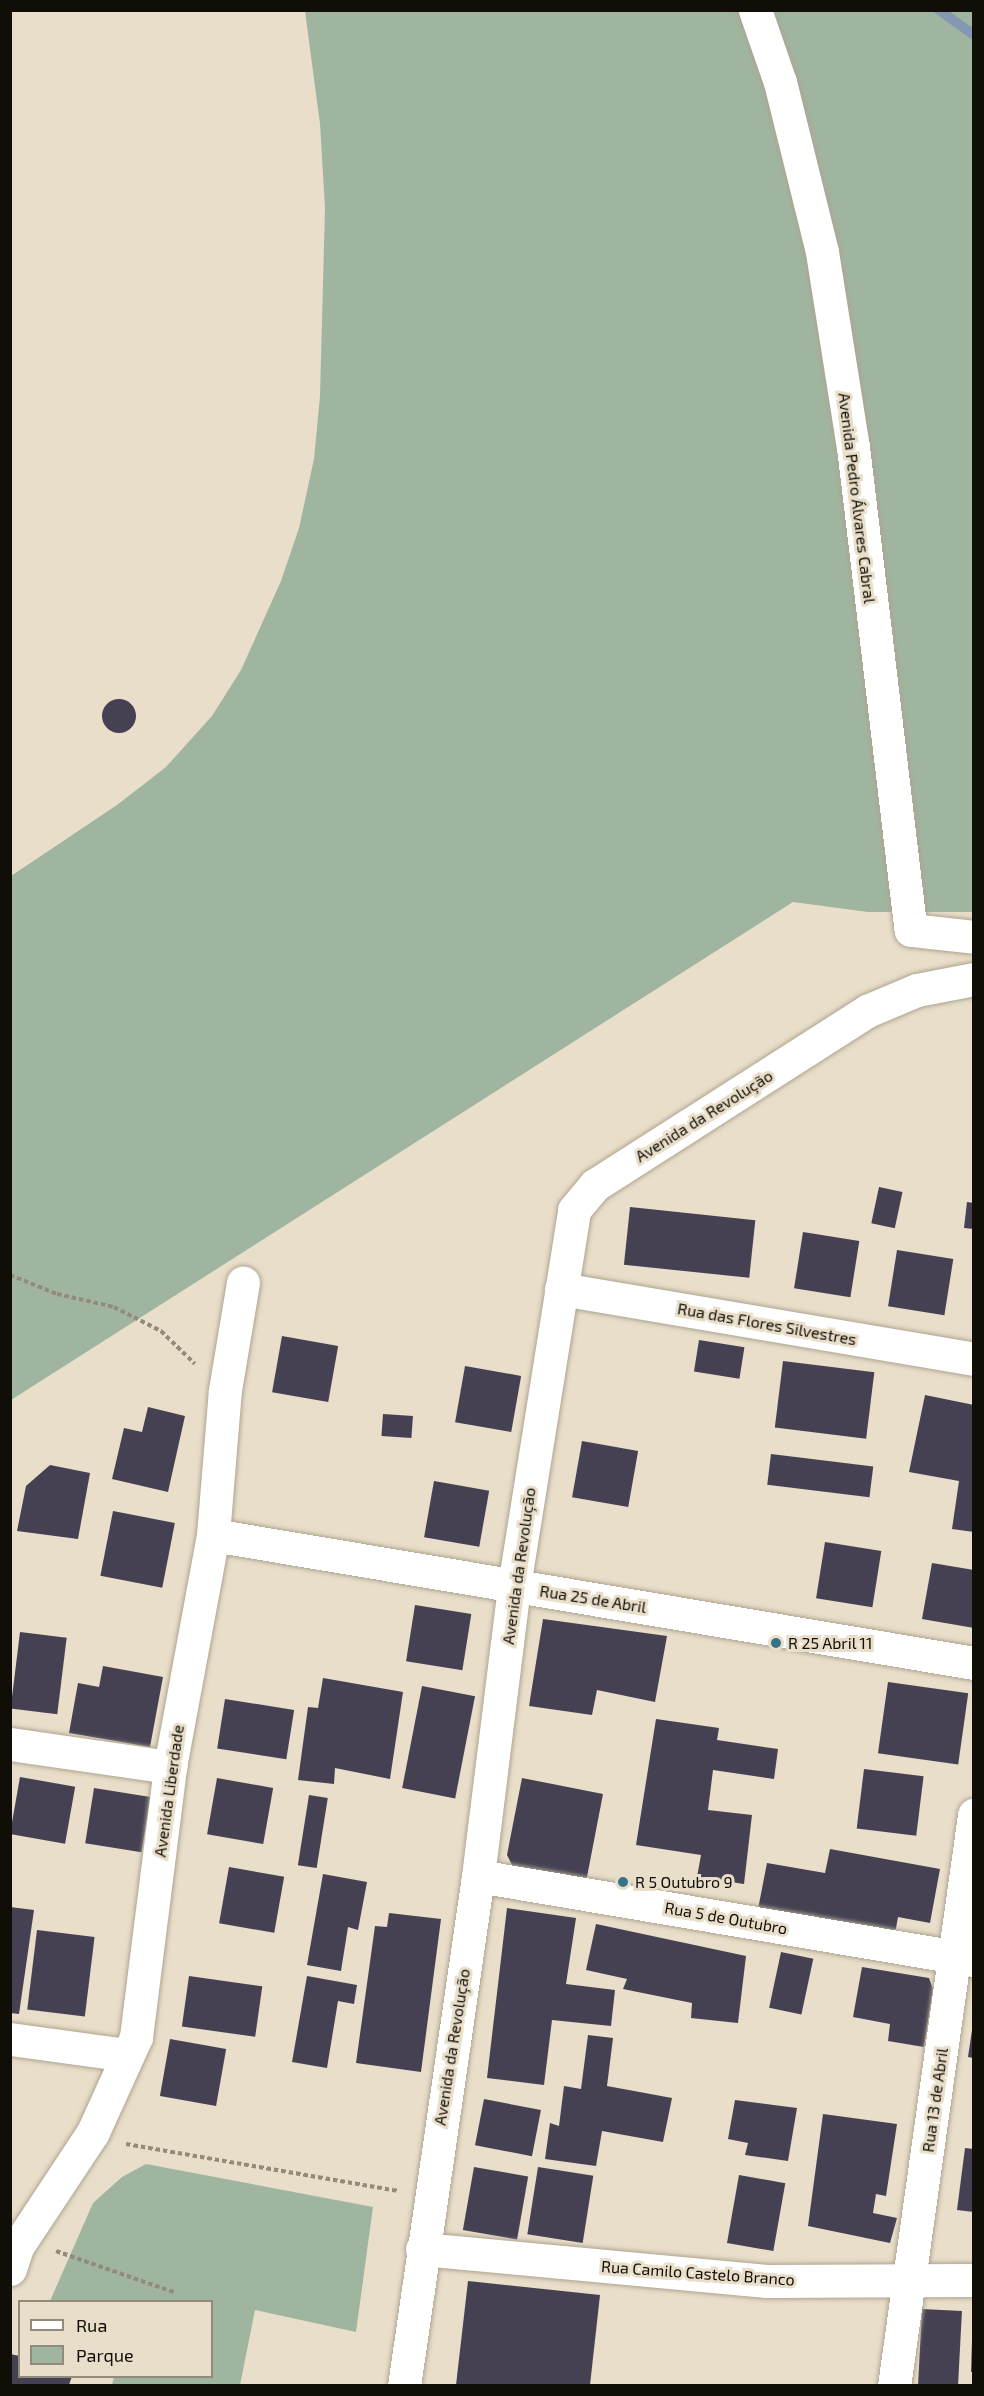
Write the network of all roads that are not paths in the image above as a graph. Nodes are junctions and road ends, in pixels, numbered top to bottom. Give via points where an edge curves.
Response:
1 (755, 10) edge
2 (974, 937) edge
3 (974, 979) edge
4 (243, 1283) dead end
5 (561, 1289) junction
6 (974, 1359) edge
7 (213, 1535) junction
8 (514, 1586) junction
9 (974, 1663) edge
10 (10, 1744) edge
11 (170, 1767) junction
12 (974, 1815) edge
13 (478, 1876) junction
14 (964, 1958) edge
15 (10, 2039) edge
16 (127, 2055) junction
17 (422, 2249) junction
18 (10, 2269) edge
19 (908, 2279) junction
20 (974, 2280) edge
21 (404, 2385) edge
22 (894, 2385) edge

1 - 2 street, Avenida Pedro Álvares Cabral via 780,82 822,252 853,447 910,930
3 - 5 street, Avenida da Revolução via 917,990 867,1011 595,1185 572,1216
4 - 7 street, Avenida Liberdade via 225,1390
5 - 6 street, Rua das Flores Silvestres
5 - 8 street, Avenida da Revolução
7 - 8 street, Rua 25 de Abril
7 - 11 street, Avenida Liberdade
8 - 9 street, Rua 25 de Abril
8 - 13 street, Avenida da Revolução
10 - 11 street
11 - 16 street, Avenida Liberdade via 136,2037
12 - 14 street, Rua 13 de Abril
13 - 14 street, Rua 5 de Outubro
13 - 17 street, Avenida da Revolução
14 - 19 street, Rua 13 de Abril
15 - 16 street
16 - 18 street, Avenida Liberdade via 93,2132 26,2234
17 - 19 street, Rua Camilo Castelo Branco via 767,2281
17 - 21 street, Avenida da Revolução
19 - 20 street, Rua Camilo Castelo Branco
19 - 22 street, Rua 13 de Abril

